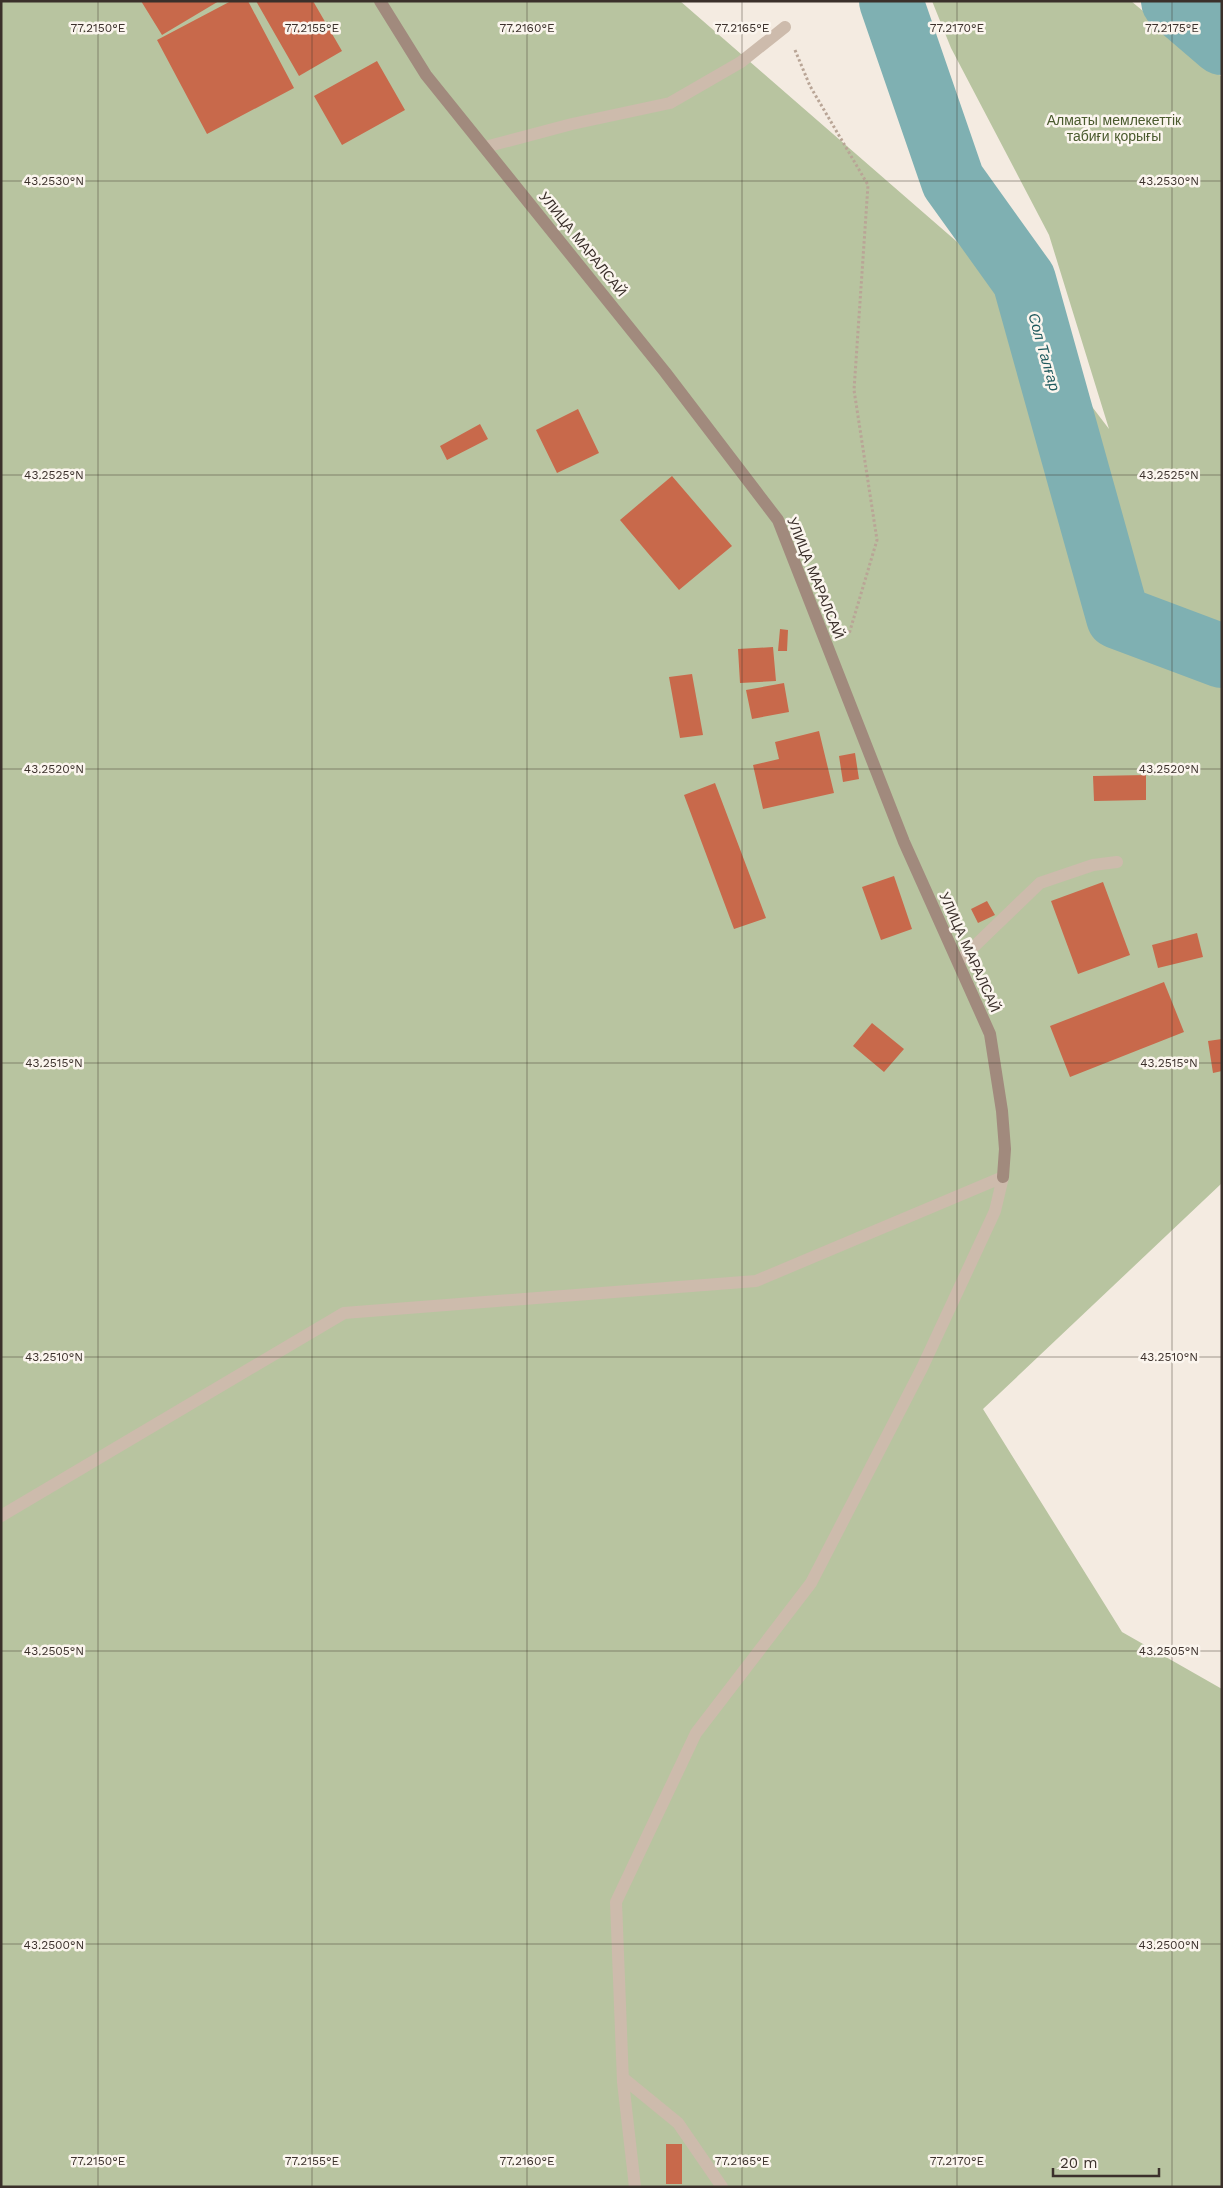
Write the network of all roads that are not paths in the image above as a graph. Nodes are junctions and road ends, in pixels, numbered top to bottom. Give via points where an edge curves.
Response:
1 (380, 1) edge
2 (785, 26) road end
3 (485, 147) junction
4 (1117, 862) dead end
5 (958, 962) junction
6 (1003, 1177) junction
7 (1, 1516) edge
8 (623, 2078) junction
9 (635, 2187) edge
10 (722, 2187) edge

1 - 3 street, УЛИЦА МАРАЛСАЙ via 426,75
2 - 3 street via 741,62 670,103
3 - 5 street, УЛИЦА МАРАЛСАЙ via 665,372 778,520 904,842
4 - 5 street via 1093,865 1040,883
5 - 6 street, УЛИЦА МАРАЛСАЙ via 990,1034 1002,1111
6 - 7 street via 756,1281 344,1313
6 - 8 street via 995,1211 922,1368 811,1583 696,1733 616,1902
8 - 9 street
8 - 10 street via 678,2123

